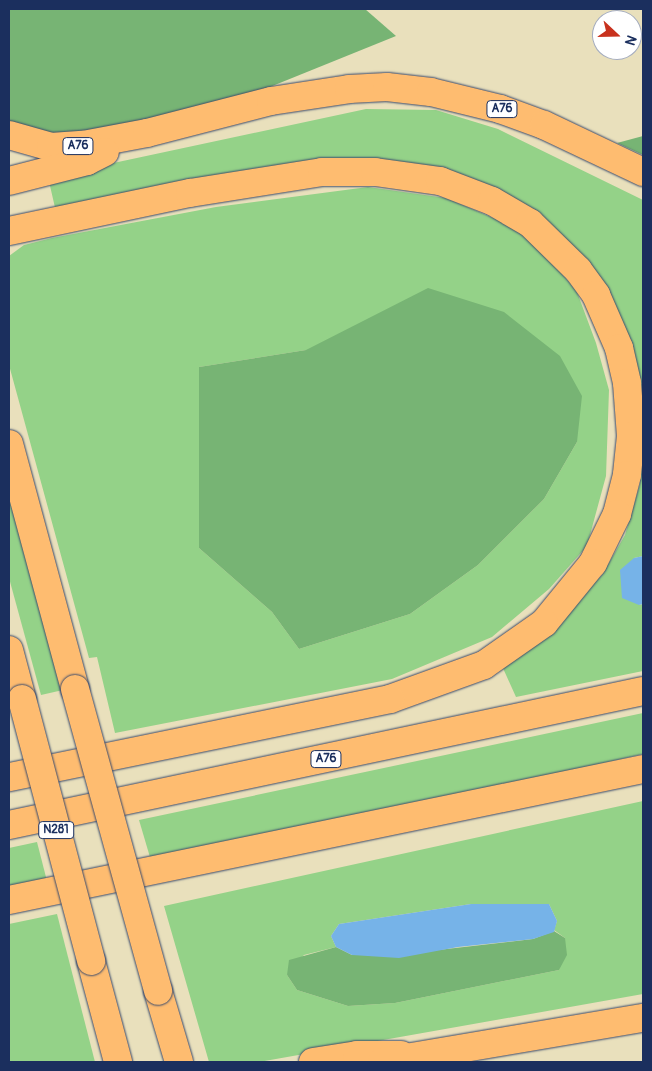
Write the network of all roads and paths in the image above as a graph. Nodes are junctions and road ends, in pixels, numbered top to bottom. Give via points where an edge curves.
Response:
1 (147, 132) junction
2 (9, 135) edge
3 (643, 172) edge
4 (9, 181) edge
5 (9, 231) edge
6 (9, 444) edge
7 (9, 650) edge
8 (643, 691) edge
9 (643, 769) edge
10 (9, 777) edge
11 (9, 826) edge
12 (9, 900) edge
13 (643, 1018) edge
14 (435, 1054) junction
15 (118, 1062) edge
16 (179, 1062) edge
17 (313, 1062) edge
18 (382, 1062) edge

1 - 2 highway, A76 via 83,145 51,147
1 - 3 highway, A76 via 271,100 349,89 387,88 431,92 500,109 544,125
1 - 4 highway, A76 via 87,161
5 - 10 highway via 190,193 322,172 375,172 440,181 492,201 530,223 578,270 596,295 619,348 627,383 631,436 627,475 617,514 594,563 544,623 484,664 390,699
6 - 16 highway, bridge
7 - 15 highway, N281, bridge
8 - 11 highway, A76
9 - 12 highway
13 - 14 highway
14 - 17 highway via 356,1055
14 - 18 highway

